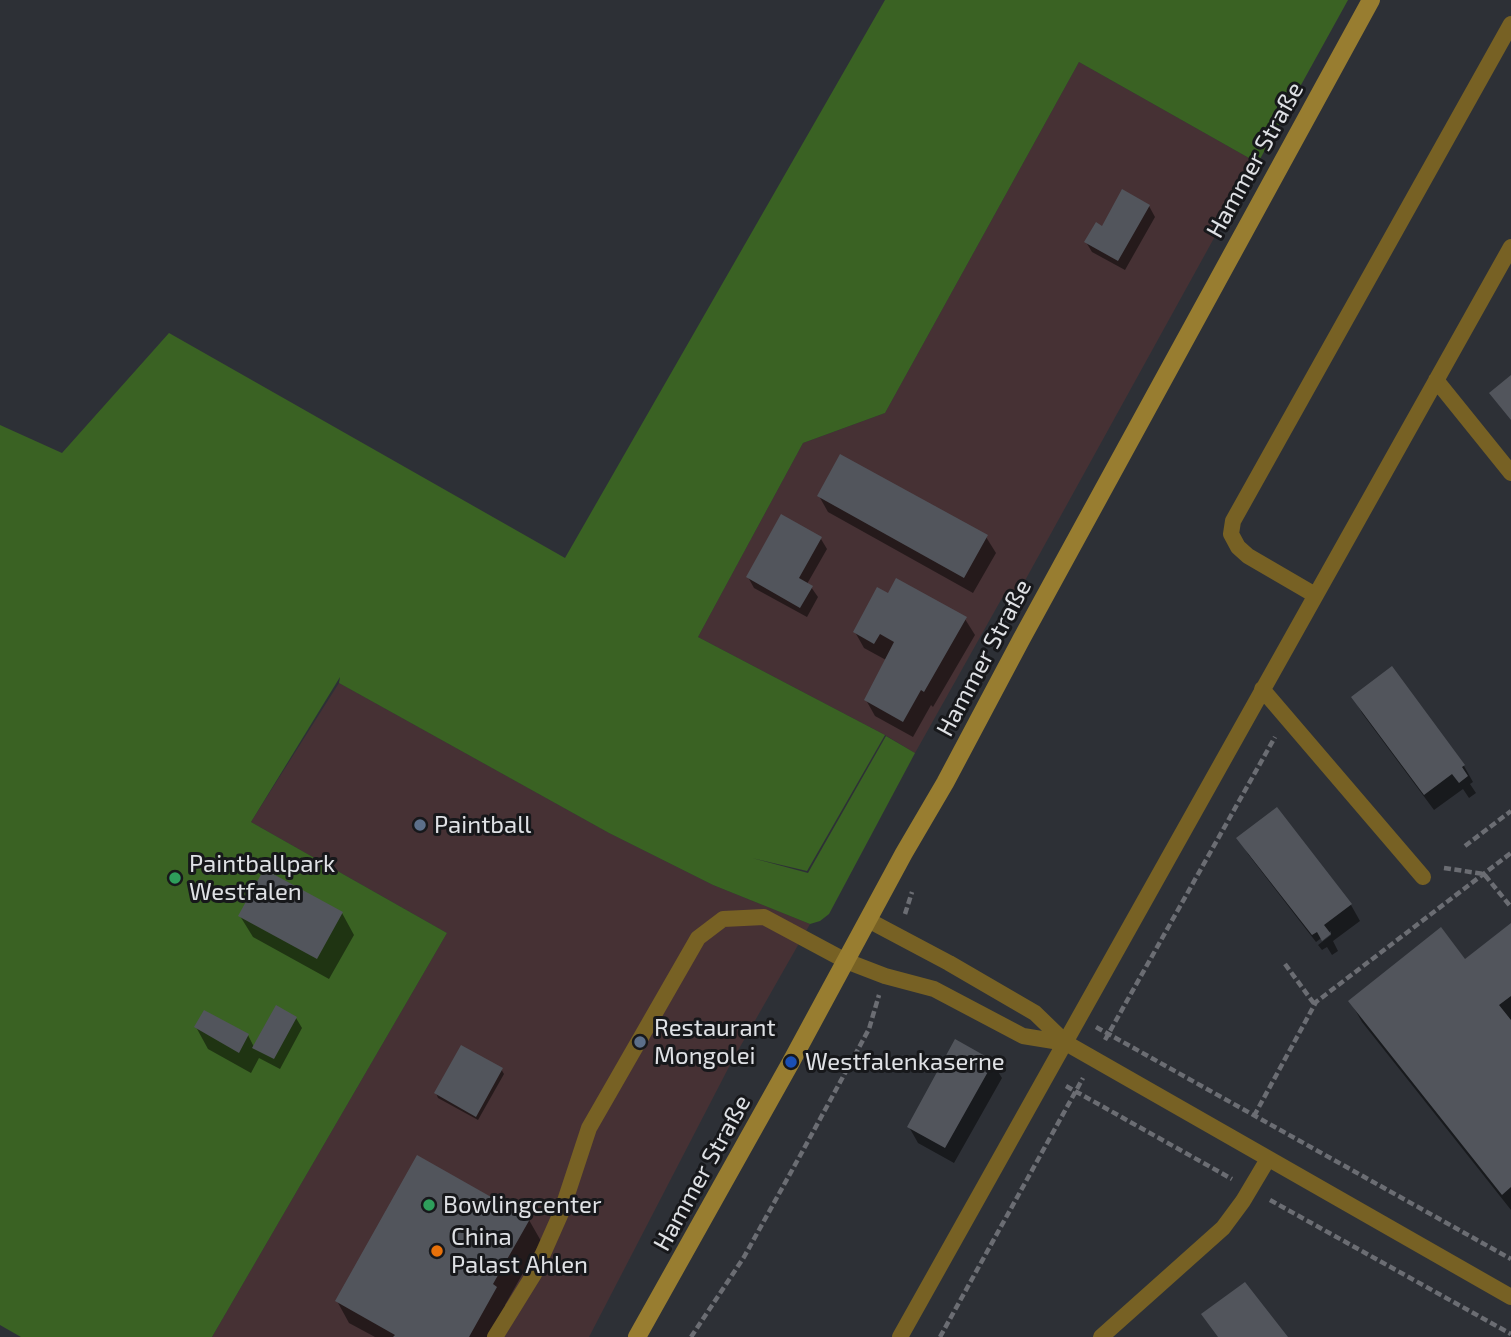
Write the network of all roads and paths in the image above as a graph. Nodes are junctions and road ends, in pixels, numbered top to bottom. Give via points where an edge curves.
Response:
1 (1371, 0) edge
2 (1511, 24) edge
3 (1511, 247) edge
4 (1436, 380) junction
5 (1511, 473) edge
6 (1315, 595) junction
7 (1262, 690) junction
8 (1286, 718) junction
9 (1511, 811) edge
10 (1465, 846) dead end
11 (904, 853) junction
12 (1511, 853) edge
13 (1412, 863) junction
14 (1484, 874) junction
15 (1423, 877) dead end
16 (1511, 906) edge
17 (868, 920) junction
18 (898, 936) junction
19 (846, 961) junction
20 (1285, 964) dead end
21 (885, 976) junction
22 (1315, 1005) junction
23 (1079, 1018) junction
24 (1108, 1034) junction
25 (1066, 1043) junction
26 (1094, 1059) junction
27 (1047, 1075) junction
28 (1076, 1091) junction
29 (1254, 1116) junction
30 (1268, 1158) junction
31 (1250, 1189) junction
32 (1511, 1259) edge
33 (1511, 1297) edge
34 (1511, 1334) edge
35 (495, 1337) edge
36 (637, 1337) edge
37 (691, 1337) edge
38 (900, 1337) edge
39 (940, 1337) edge
40 (1101, 1337) edge

1 - 11 main road, Hammer Straße
2 - 6 lane via 1233,521 1231,534 1238,547
3 - 4 lane
4 - 5 lane
4 - 6 lane
6 - 7 lane
7 - 8 lane
7 - 23 lane
8 - 13 lane
8 - 24 path
9 - 10 path
11 - 17 main road, Hammer Straße
11 - 18 path via 915,885
12 - 14 path
13 - 14 path
13 - 15 lane
14 - 16 path
14 - 22 path
17 - 18 lane
17 - 19 main road, Hammer Straße
18 - 25 lane via 1035,1013
19 - 21 lane
19 - 35 lane via 764,917 723,919 698,937 589,1128 561,1213 534,1274
19 - 36 main road, Hammer Straße
20 - 22 path
21 - 25 lane via 934,989 1023,1036
21 - 37 path via 869,1029 744,1258
22 - 29 path
23 - 24 path
23 - 25 lane
24 - 26 path
24 - 29 path
25 - 26 lane
25 - 27 lane
26 - 28 path
26 - 30 lane
27 - 28 path
27 - 38 lane
28 - 31 path
28 - 39 path
29 - 32 path
30 - 31 lane
30 - 33 lane
31 - 34 path
31 - 40 lane via 1223,1228

